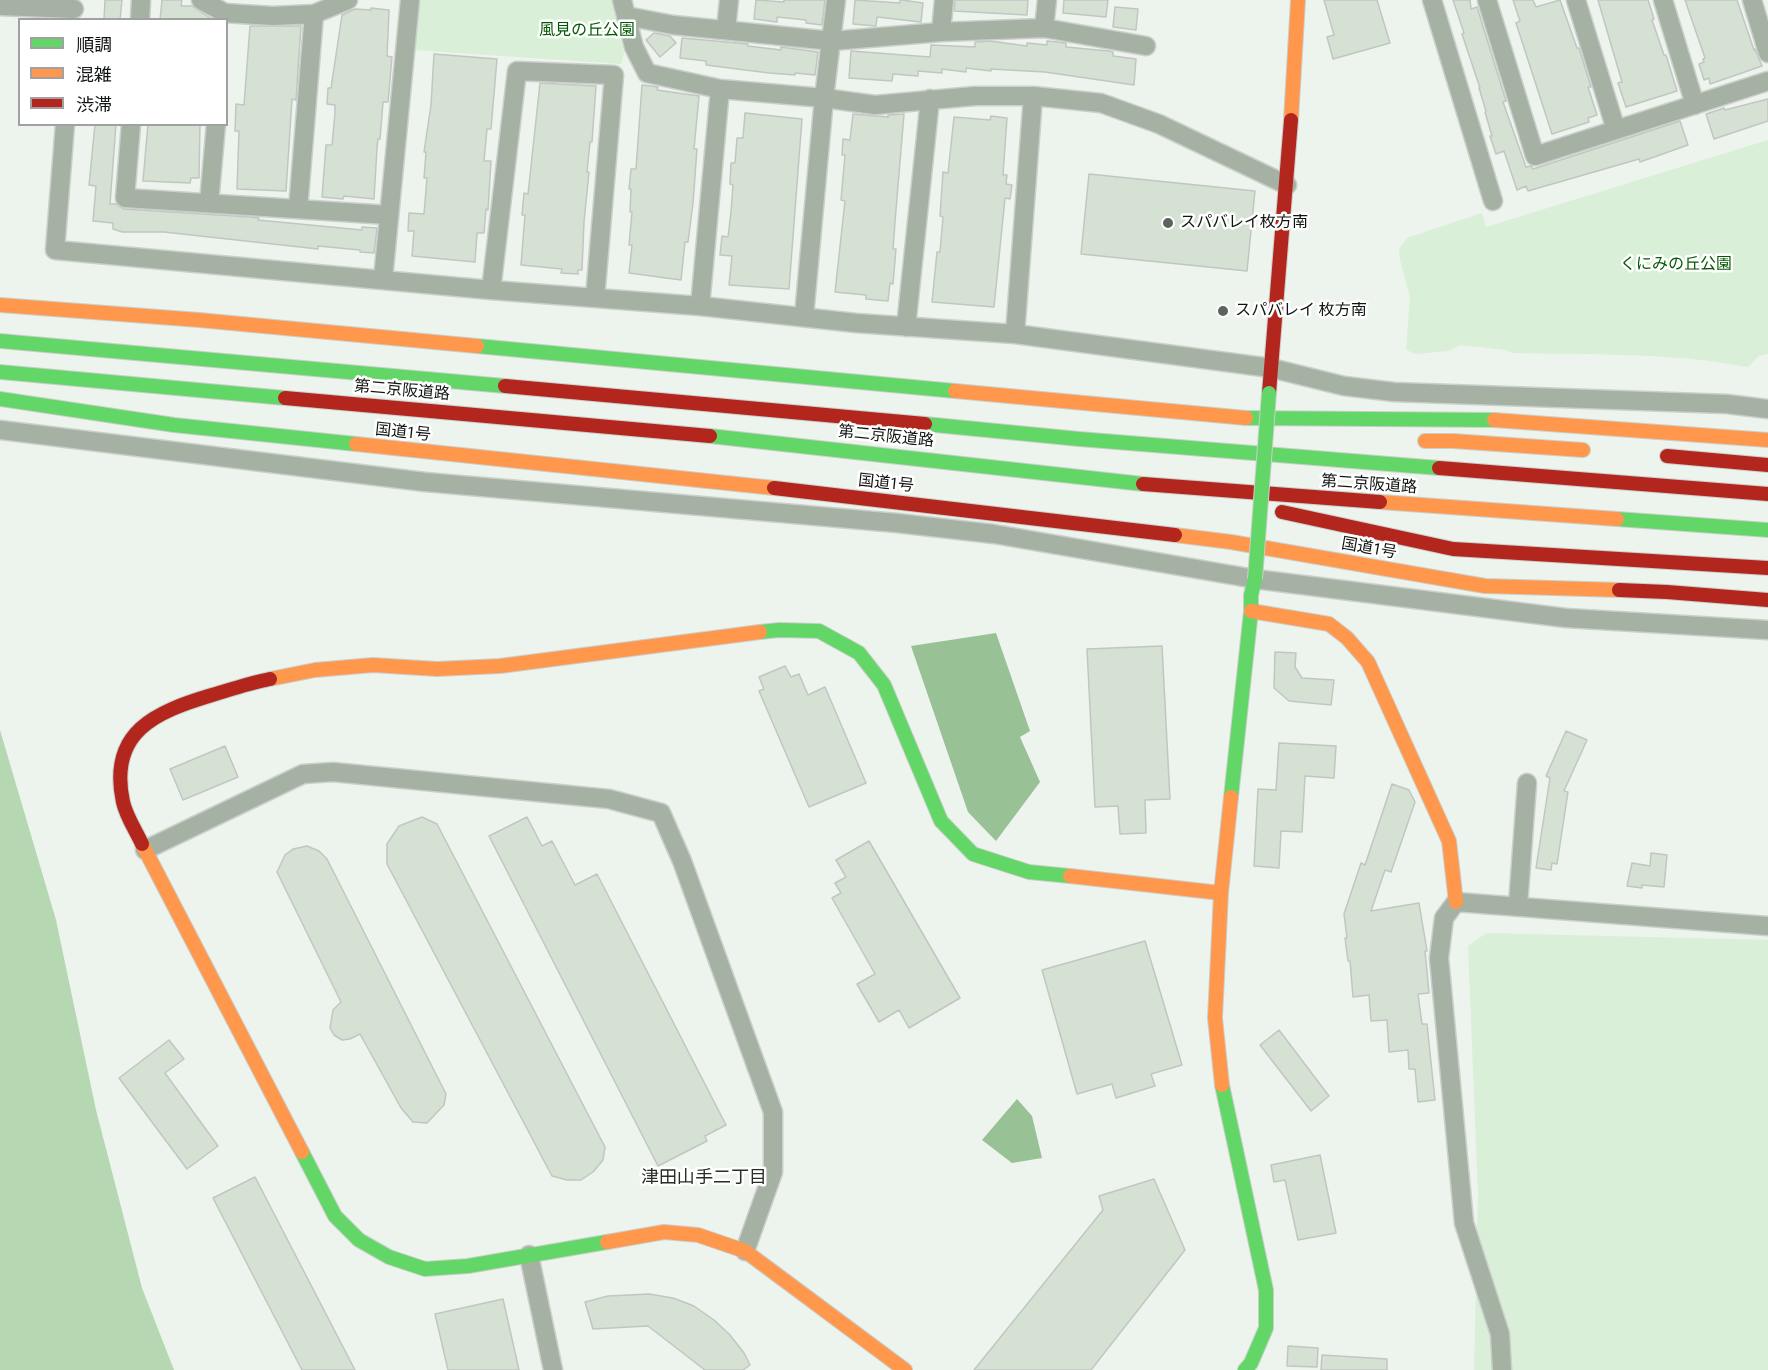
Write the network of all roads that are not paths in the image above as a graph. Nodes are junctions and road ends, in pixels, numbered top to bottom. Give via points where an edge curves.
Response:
1 (141, 0) edge
2 (201, 0) edge
3 (348, 0) edge
4 (410, 0) edge
5 (729, 0) edge
6 (836, 0) edge
7 (944, 0) edge
8 (1047, 0) edge
9 (1298, 0) edge
10 (1432, 0) edge
11 (1487, 0) edge
12 (1576, 0) edge
13 (1663, 0) edge
14 (1752, 0) edge
15 (0, 6) edge
16 (624, 8) edge
17 (74, 9) edge
18 (314, 14) junction
19 (225, 16) edge
20 (140, 18) edge
21 (1044, 28) junction
22 (726, 30) junction
23 (941, 32) junction
24 (832, 41) junction
25 (1146, 46) dead end
26 (1768, 53) edge
27 (1768, 81) edge
28 (720, 90) junction
29 (1033, 96) junction
30 (824, 98) junction
31 (930, 99) junction
32 (1695, 105) junction
33 (65, 126) edge
34 (131, 126) edge
35 (216, 126) edge
36 (1616, 130) junction
37 (1287, 185) junction
38 (1493, 201) dead end
39 (209, 203) junction
40 (298, 209) junction
41 (389, 215) junction
42 (382, 279) junction
43 (491, 290) junction
44 (595, 298) junction
45 (0, 305) edge
46 (700, 306) junction
47 (804, 316) junction
48 (906, 327) junction
49 (1015, 334) junction
50 (0, 341) edge
51 (1271, 368) junction
52 (0, 372) edge
53 (0, 399) edge
54 (1768, 409) edge
55 (0, 430) edge
56 (1768, 440) edge
57 (1407, 441) dead end
58 (1292, 442) dead end
59 (1141, 443) junction
60 (1596, 451) dead end
61 (1655, 455) dead end
62 (1768, 465) edge
63 (1167, 487) junction
64 (1768, 494) edge
65 (1768, 530) edge
66 (1768, 568) edge
67 (1255, 579) junction
68 (1768, 600) edge
69 (1251, 611) junction
70 (1768, 630) edge
71 (1527, 783) dead end
72 (144, 850) junction
73 (1221, 892) junction
74 (1456, 902) junction
75 (1518, 905) junction
76 (1768, 926) edge
77 (745, 1251) junction
78 (529, 1255) junction
79 (553, 1370) edge
80 (905, 1370) edge
81 (1245, 1370) edge
82 (1502, 1370) edge

1 - 20 street
2 - 19 street
3 - 18 street
4 - 41 street
5 - 22 street
6 - 24 street
7 - 23 street
8 - 21 street
9 - 37 main road
10 - 38 street
11 - 36 street via 1535,156
12 - 36 street
13 - 32 street
14 - 26 street
15 - 17 street
16 - 22 street via 673,25
16 - 28 street via 634,47 647,73
18 - 19 street
18 - 40 street
21 - 23 street
21 - 25 street
22 - 24 street
23 - 24 street
24 - 30 street
27 - 32 street
28 - 30 street
28 - 46 street
29 - 31 street
29 - 37 street via 1101,103 1159,124
29 - 49 street
30 - 31 street via 875,105
30 - 47 street
31 - 48 street
32 - 36 street
33 - 42 street via 55,250
34 - 39 street via 125,198
35 - 39 street
37 - 51 main road
39 - 40 street
40 - 41 street
41 - 42 street
42 - 43 street
43 - 44 street
43 - 44 street via 517,71 614,75
44 - 46 street
45 - 56 main road via 199,320 1240,418 1477,418
46 - 47 street
47 - 48 street
48 - 49 street
49 - 51 street
50 - 59 main road, 第二京阪道路
51 - 54 street via 1344,386 1394,392 1727,404
51 - 67 main road, bridge
52 - 63 main road, 第二京阪道路 via 756,440
53 - 68 main road, 国道1号 via 174,425 912,503 1231,542 1485,586
55 - 67 street via 425,482 994,534
57 - 60 main road
58 - 59 main road
59 - 64 main road, 第二京阪道路
61 - 62 main road
63 - 65 main road, 第二京阪道路
63 - 66 main road via 1453,549
67 - 69 main road
67 - 70 street via 1566,618
69 - 73 main road
69 - 74 main road via 1329,624 1368,662 1449,841
71 - 75 street
72 - 73 main road via 123,805 119,774 126,747 147,721 181,704 254,682 315,670 374,665 436,669 500,666 779,630 819,632 859,653 884,685 941,821 973,854 1029,872
72 - 77 street via 303,774 333,772 609,800 661,813 773,1112 773,1172
72 - 78 main road via 335,1216 359,1240 389,1257 425,1269
73 - 81 main road via 1215,1018 1220,1074 1266,1290 1266,1328
74 - 75 street
74 - 82 street via 1443,918 1440,958 1464,1223 1500,1334
75 - 76 street
77 - 78 main road via 698,1235 664,1232
77 - 80 main road
78 - 79 street

